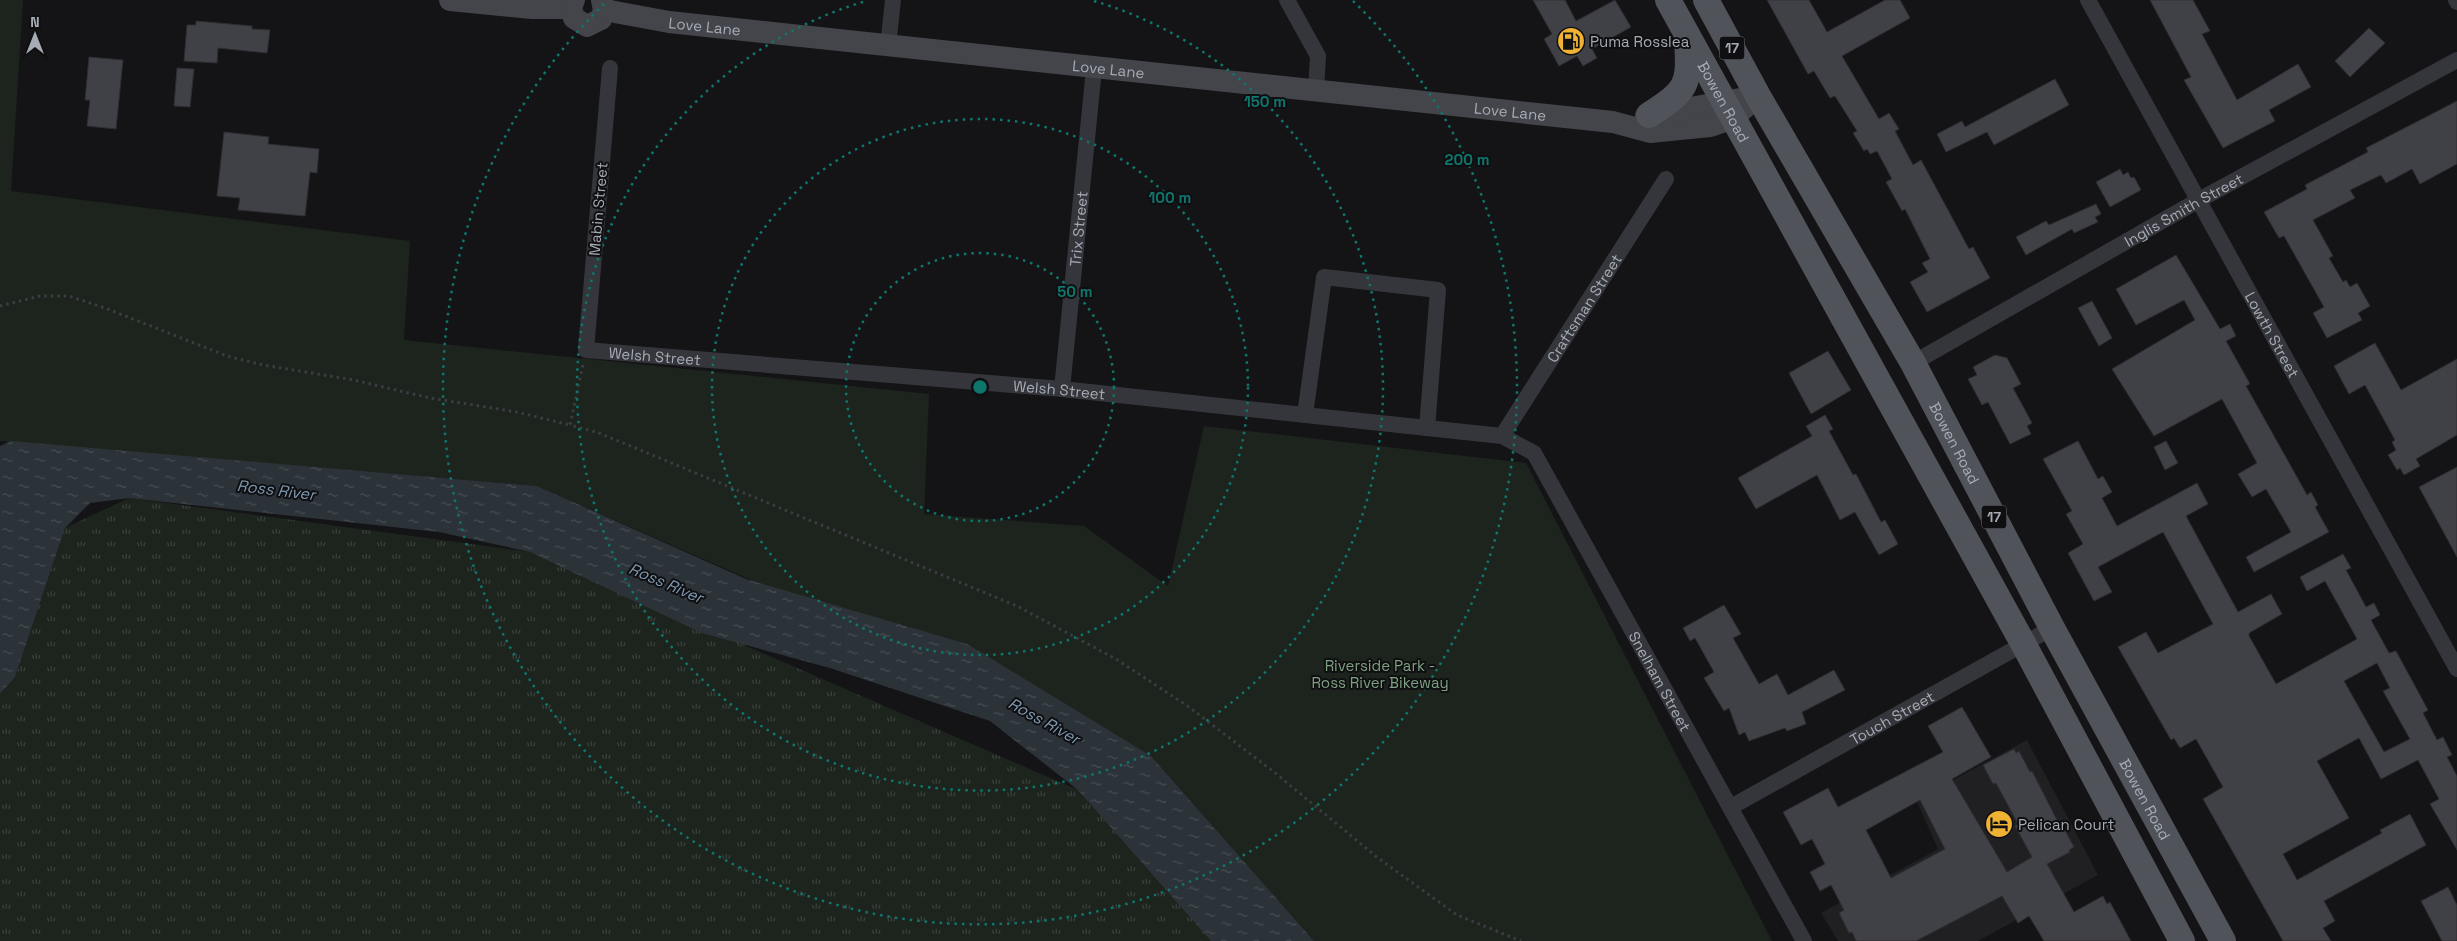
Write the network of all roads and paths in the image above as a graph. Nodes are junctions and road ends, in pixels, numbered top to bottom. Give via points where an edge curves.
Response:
1 (450, 0) edge
2 (893, 0) edge
3 (1287, 0) edge
4 (1668, 0) edge
5 (1706, 0) edge
6 (2088, 0) edge
7 (573, 4) edge
8 (603, 5) edge
9 (1687, 34) junction
10 (888, 46) junction
11 (2457, 60) edge
12 (610, 68) dead end
13 (1094, 68) junction
14 (1316, 90) junction
15 (1758, 96) junction
16 (1728, 109) junction
17 (1649, 116) junction
18 (1613, 122) junction
19 (1666, 179) dead end
20 (2199, 200) junction
21 (0, 306) edge
22 (586, 350) junction
23 (1914, 363) junction
24 (1062, 389) junction
25 (1305, 415) junction
26 (570, 425) junction
27 (1427, 428) junction
28 (1502, 436) junction
29 (2052, 628) junction
30 (2024, 645) junction
31 (2457, 669) edge
32 (1732, 807) junction
33 (1521, 941) edge
34 (1804, 941) edge
35 (2182, 941) edge
36 (2223, 941) edge

1 - 7 street via 532,8
2 - 10 street
3 - 14 street via 1318,56
4 - 9 main road, Bowen Road / 17
5 - 15 main road, Bowen Road / 17
6 - 20 street, Lowth Street
7 - 8 street via 577,22 587,26 601,20
8 - 10 street, Love Lane via 669,22
9 - 16 main road, Bowen Road / 17
9 - 17 main road via 1689,64 1686,83 1671,101
10 - 13 street, Love Lane
11 - 20 street, Inglis Smith Street
12 - 22 street, Mabin Street
13 - 14 street, Love Lane
13 - 24 street, Trix Street
14 - 18 street, Love Lane
15 - 16 street, Love Lane
15 - 23 main road, Bowen Road / 17
16 - 17 street, Love Lane via 1694,109
16 - 18 street, Love Lane via 1710,126 1650,132
16 - 30 main road, Bowen Road / 17
17 - 18 street, Love Lane
19 - 28 street, Craftsman Street
20 - 23 street, Inglis Smith Street
20 - 31 street, Lowth Street
21 - 26 path via 40,296 69,296 227,356
22 - 24 street, Welsh Street
22 - 26 path
23 - 29 main road, Bowen Road / 17
24 - 25 street, Welsh Street
25 - 27 street, Welsh Street
25 - 27 street via 1324,277 1438,290
26 - 33 path via 599,433 1017,606 1091,646 1189,707 1378,858 1457,915
27 - 28 street, Welsh Street
28 - 32 street, Snelham Street via 1534,453
29 - 30 street, Touch Street
29 - 36 main road, Bowen Road / 17
30 - 32 street, Touch Street
30 - 35 main road, Bowen Road / 17
32 - 34 street, Snelham Street

